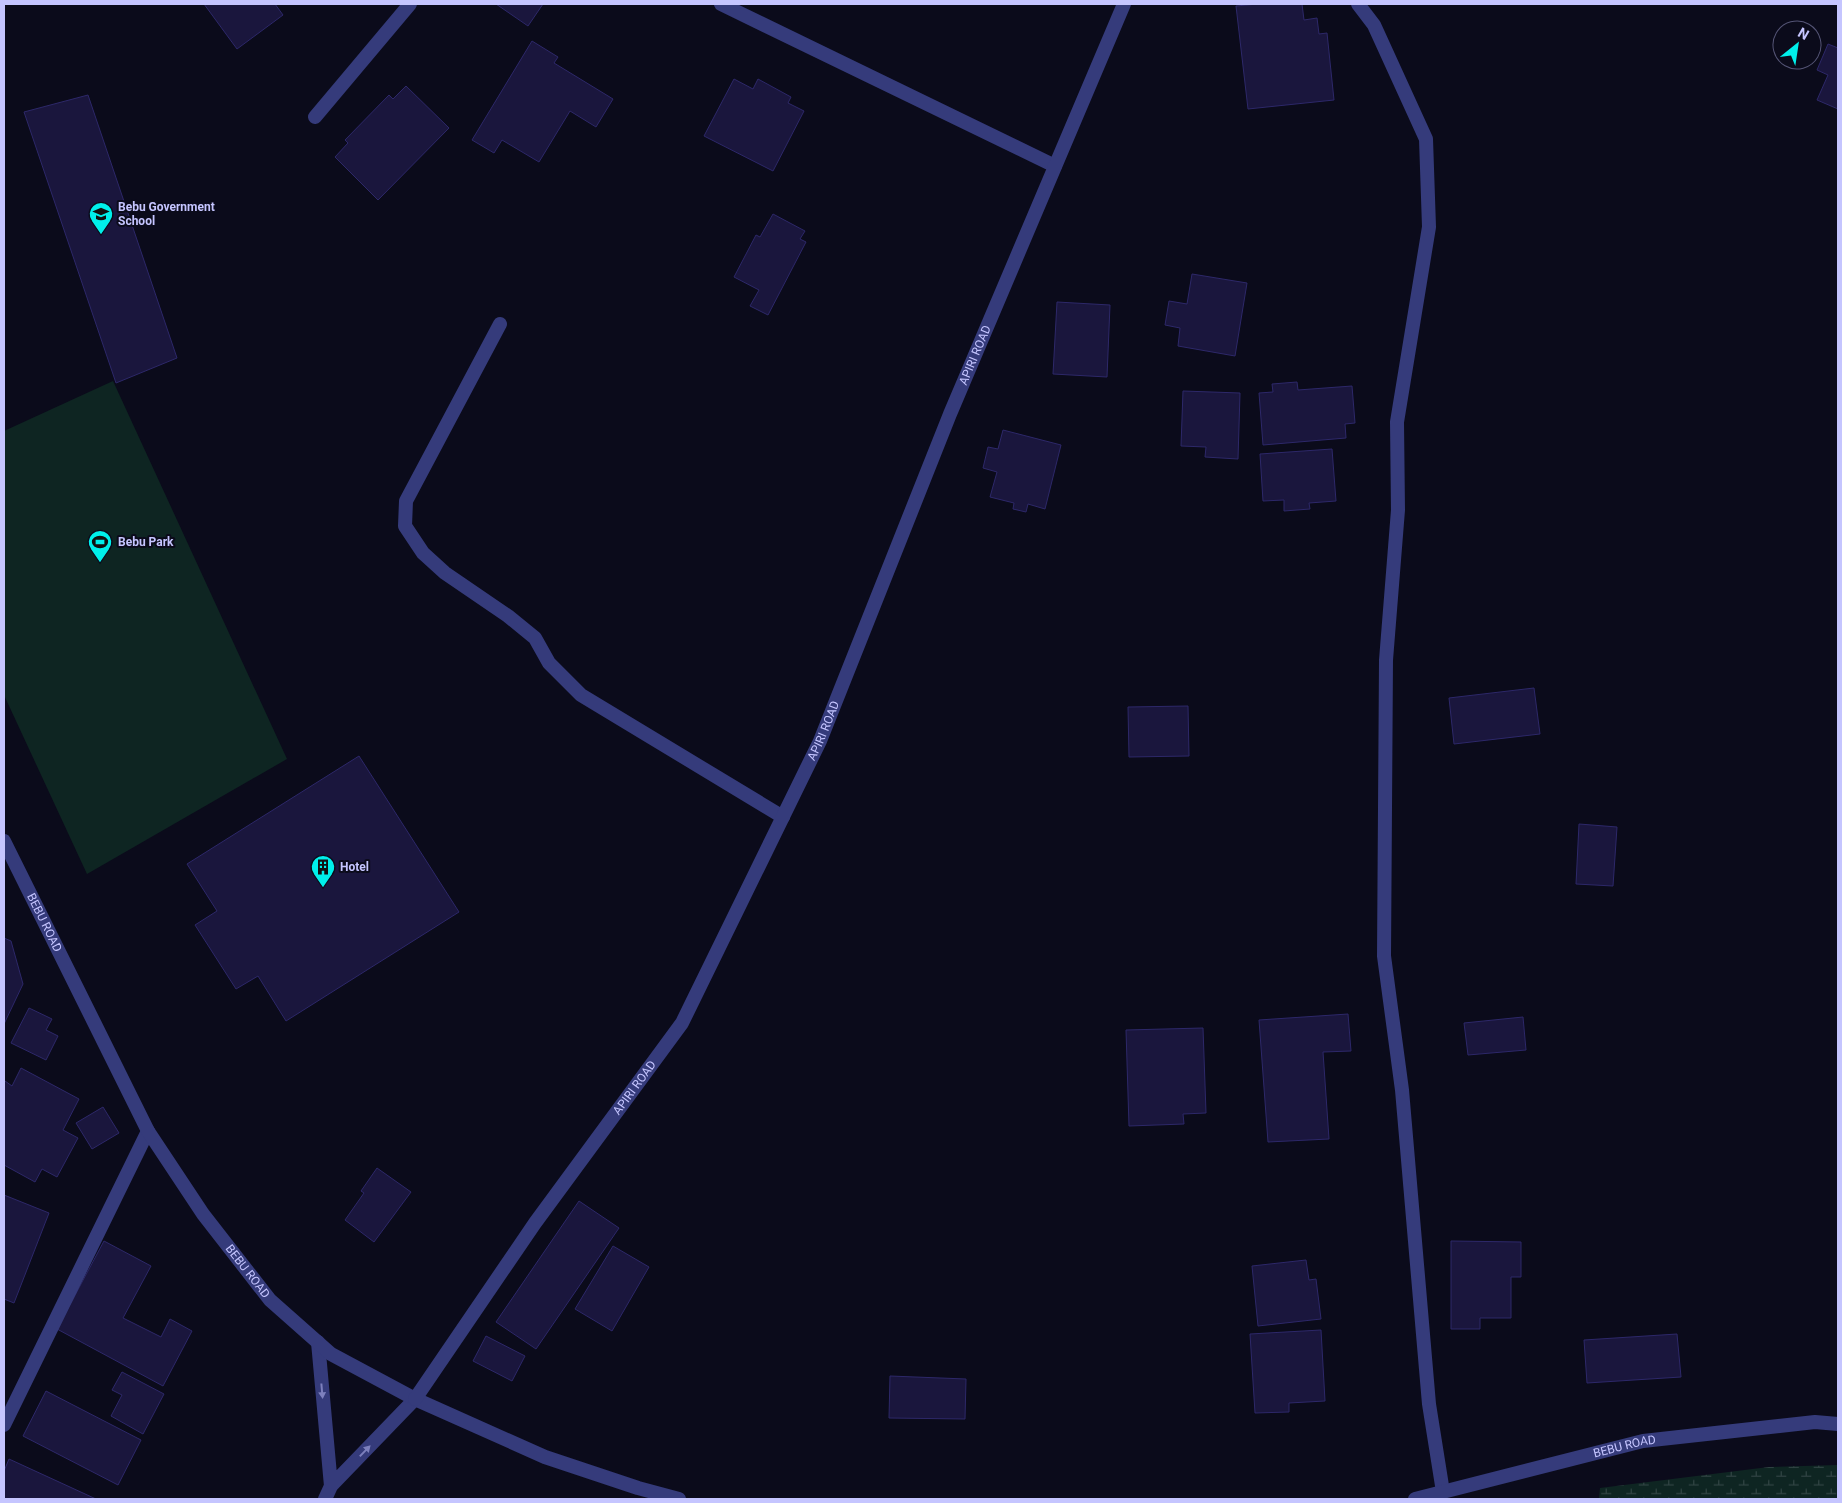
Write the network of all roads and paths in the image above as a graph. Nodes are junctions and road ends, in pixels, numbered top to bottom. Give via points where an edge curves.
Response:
1 (410, 4) edge
2 (721, 4) edge
3 (1124, 4) edge
4 (1358, 4) edge
5 (314, 117) dead end
6 (1055, 166) junction
7 (500, 324) dead end
8 (783, 817) junction
9 (4, 841) edge
10 (148, 1132) junction
11 (318, 1342) junction
12 (415, 1399) junction
13 (1838, 1424) edge
14 (4, 1425) edge
15 (1444, 1492) junction
16 (328, 1493) edge
17 (679, 1499) edge
18 (1415, 1499) edge

1 - 5 street
2 - 6 street
3 - 6 street, APIRI ROAD
4 - 15 street via 1374,25 1426,139 1429,227 1397,422 1398,510 1386,660 1384,956 1402,1090 1429,1404
6 - 8 street, APIRI ROAD via 950,414 820,741
7 - 8 street via 406,501 405,526 423,553 445,573 535,638 549,663 580,695
8 - 12 street, APIRI ROAD via 682,1023 535,1223
9 - 10 street, BEBU ROAD
10 - 11 street, BEBU ROAD via 204,1214 270,1300
10 - 14 street
11 - 12 street, BEBU ROAD via 331,1354
11 -> 16 street
16 -> 12 street, APIRI ROAD
12 - 17 street, BEBU ROAD via 545,1456
13 - 15 street, BEBU ROAD via 1814,1422 1643,1441
15 - 18 street, BEBU ROAD

